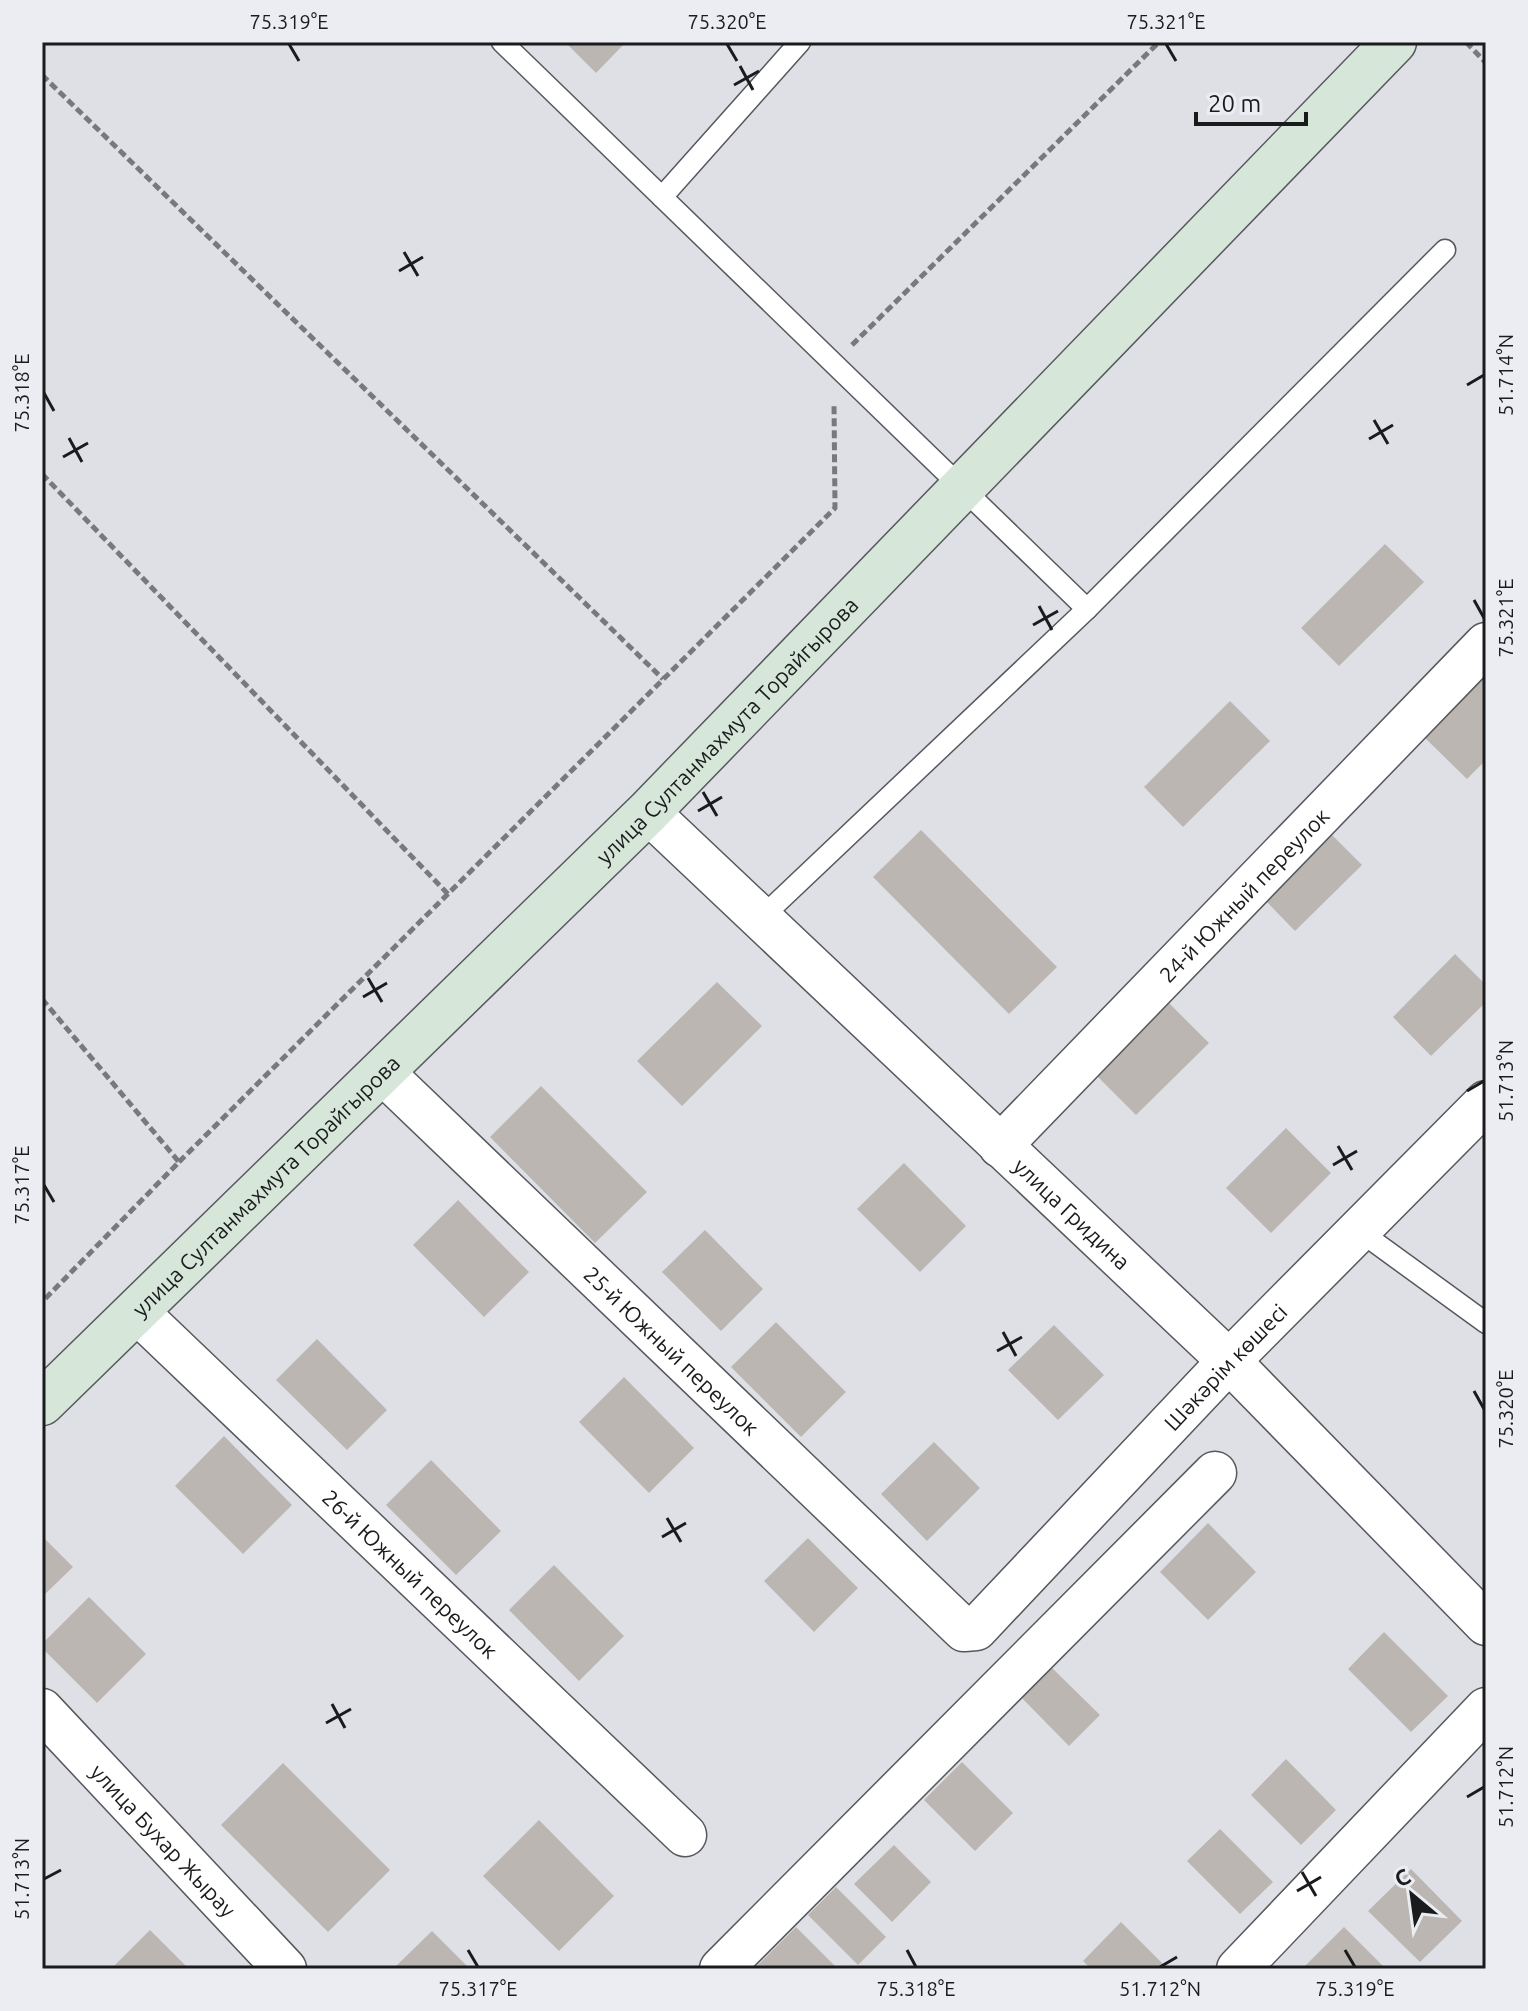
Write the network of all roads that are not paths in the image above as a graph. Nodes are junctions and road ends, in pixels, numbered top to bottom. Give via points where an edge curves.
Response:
1 (502, 42) edge
2 (800, 42) edge
3 (1394, 42) edge
4 (662, 197) junction
5 (1445, 250) dead end
6 (962, 486) junction
7 (1087, 609) junction
8 (1486, 644) edge
9 (648, 812) junction
10 (760, 919) junction
11 (382, 1072) junction
12 (1486, 1102) edge
13 (1000, 1146) junction
14 (1358, 1230) junction
15 (136, 1311) junction
16 (1486, 1323) edge
17 (1229, 1361) junction
18 (42, 1403) edge
19 (1215, 1473) dead end
20 (1486, 1624) edge
21 (964, 1630) joint
22 (1486, 1709) edge
23 (42, 1710) edge
24 (685, 1835) dead end
25 (285, 1969) edge
26 (721, 1969) edge
27 (1238, 1969) edge

1 - 4 lane
2 - 4 lane
3 - 6 main road, улица Султанмахмута Торайгырова
4 - 6 lane
5 - 7 lane
6 - 7 lane
6 - 9 main road, улица Султанмахмута Торайгырова
7 - 10 lane
8 - 13 street, 24-й Южный переулок
9 - 10 street, улица Гридина
9 - 11 main road, улица Султанмахмута Торайгырова
10 - 13 street, улица Гридина
11 - 15 main road, улица Султанмахмута Торайгырова
11 - 21 street, 25-й Южный переулок
12 - 14 street, Шәкәрім көшесі
13 - 17 street, улица Гридина
14 - 16 lane
14 - 17 street, Шәкәрім көшесі
15 - 18 main road, улица Султанмахмута Торайгырова
15 - 24 street, 26-й Южный переулок
17 - 20 street, улица Гридина
17 - 21 street, Шәкәрім көшесі via 976,1629
19 - 26 street
22 - 27 street
23 - 25 street, улица Бухар Жырау

